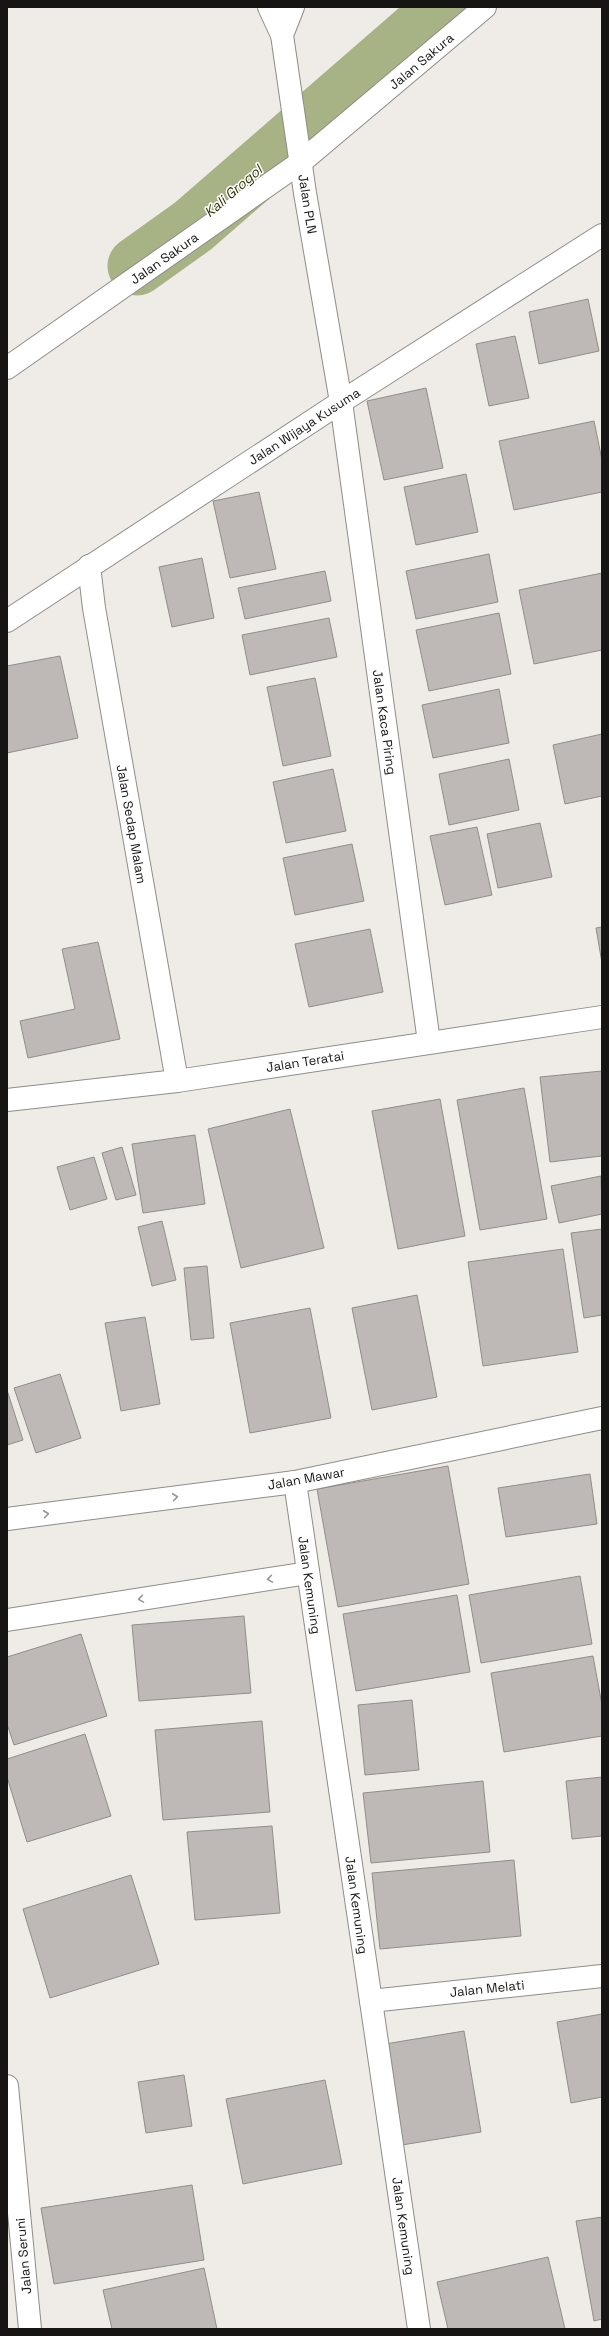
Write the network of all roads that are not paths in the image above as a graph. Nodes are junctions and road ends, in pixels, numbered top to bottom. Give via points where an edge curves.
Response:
1 (269, 7) edge
2 (293, 7) edge
3 (485, 7) edge
4 (282, 35) junction
5 (300, 154) junction
6 (602, 234) edge
7 (7, 368) edge
8 (340, 402) junction
9 (89, 566) junction
10 (7, 621) edge
11 (602, 1017) edge
12 (429, 1042) junction
13 (177, 1081) junction
14 (7, 1100) edge
15 (602, 1418) edge
16 (295, 1482) junction
17 (7, 1519) edge
18 (308, 1573) junction
19 (7, 1620) edge
20 (602, 1976) edge
21 (371, 2000) junction
22 (7, 2086) edge
23 (30, 2329) edge
24 (419, 2329) edge

1 - 4 street
2 - 4 street, Jalan PLN
3 - 5 street, Jalan Sakura
4 - 5 street, Jalan PLN
5 - 7 street, Jalan Sakura
5 - 8 street, Jalan PLN
6 - 8 street, Jalan Wijaya Kusuma
8 - 9 street, Jalan Wijaya Kusuma
8 - 12 street, Jalan Kaca Piring
9 - 10 street, Jalan Wijaya Kusuma
9 - 13 street, Jalan Sedap Malam via 94,608
11 - 12 street, Jalan Teratai
12 - 13 street, Jalan Teratai
13 - 14 street, Jalan Teratai
15 - 16 street, Jalan Mawar
17 -> 16 street, Jalan Mawar
16 - 18 street, Jalan Kemuning
18 -> 19 street
18 - 21 street, Jalan Kemuning
20 - 21 street, Jalan Melati
21 - 24 street, Jalan Kemuning
22 - 23 street, Jalan Seruni

